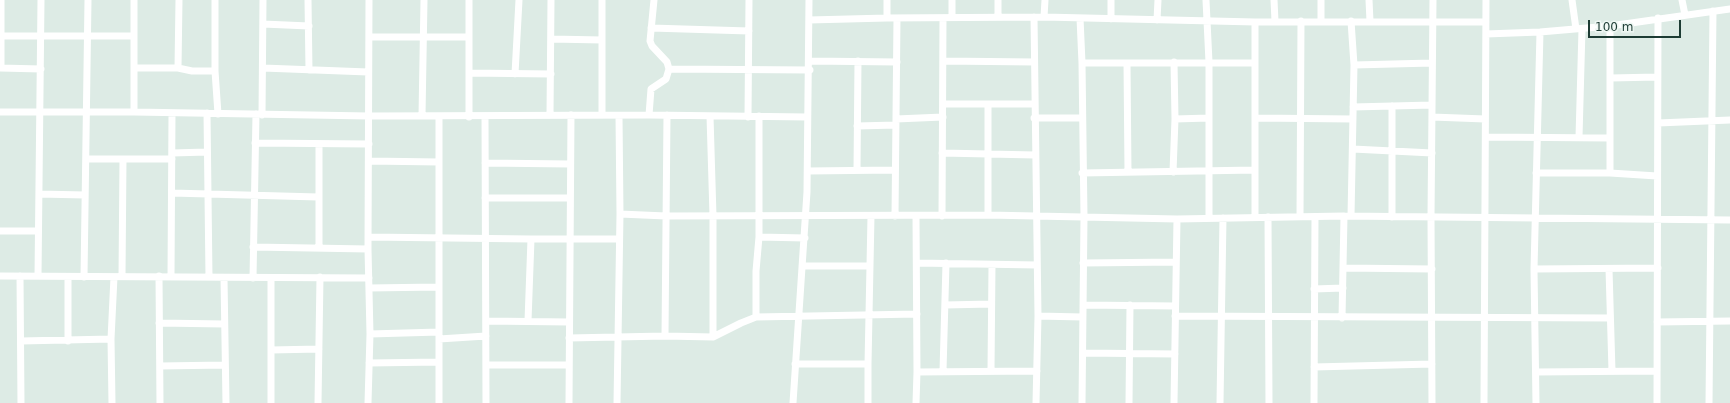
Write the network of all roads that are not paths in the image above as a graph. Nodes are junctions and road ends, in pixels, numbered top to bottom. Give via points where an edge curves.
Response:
1 (1, 0) edge
2 (41, 0) edge
3 (88, 0) edge
4 (134, 0) edge
5 (179, 0) edge
6 (215, 0) edge
7 (263, 0) edge
8 (308, 0) edge
9 (369, 0) edge
10 (424, 0) edge
11 (470, 0) edge
12 (519, 0) edge
13 (551, 0) edge
14 (602, 0) edge
15 (654, 0) edge
16 (749, 0) edge
17 (809, 0) edge
18 (887, 0) edge
19 (952, 0) edge
20 (998, 0) edge
21 (1045, 0) edge
22 (1111, 0) edge
23 (1158, 0) edge
24 (1206, 0) edge
25 (1274, 0) edge
26 (1321, 0) edge
27 (1369, 0) edge
28 (1433, 0) edge
29 (1486, 0) edge
30 (1572, 0) edge
31 (1682, 0) edge
32 (1730, 9) edge
33 (1713, 11) junction
34 (1684, 15) junction
35 (998, 17) junction
36 (1034, 17) junction
37 (1044, 17) junction
38 (887, 18) junction
39 (897, 18) junction
40 (943, 18) junction
41 (952, 18) junction
42 (1080, 18) junction
43 (1658, 18) junction
44 (1111, 19) junction
45 (809, 20) junction
46 (1157, 20) junction
47 (1275, 21) junction
48 (1301, 21) junction
49 (1351, 21) junction
50 (1370, 21) junction
51 (1206, 22) junction
52 (1255, 22) junction
53 (1321, 22) junction
54 (1433, 22) junction
55 (1486, 22) junction
56 (264, 24) junction
57 (309, 26) junction
58 (1610, 26) junction
59 (651, 28) junction
60 (1579, 29) junction
61 (748, 32) junction
62 (1540, 32) junction
63 (1486, 34) junction
64 (1, 36) junction
65 (41, 36) junction
66 (88, 36) junction
67 (134, 36) junction
68 (369, 37) junction
69 (422, 37) junction
70 (469, 37) junction
71 (551, 39) junction
72 (602, 40) junction
73 (810, 61) junction
74 (858, 61) junction
75 (943, 61) junction
76 (897, 62) junction
77 (1034, 62) junction
78 (1082, 62) junction
79 (1174, 62) junction
80 (1209, 62) junction
81 (1127, 63) junction
82 (1255, 63) junction
83 (1432, 63) junction
84 (1354, 65) junction
85 (1, 68) edge
86 (135, 68) junction
87 (178, 68) junction
88 (263, 68) junction
89 (41, 69) junction
90 (669, 69) junction
91 (748, 69) junction
92 (309, 70) junction
93 (810, 70) junction
94 (215, 71) junction
95 (368, 72) junction
96 (469, 73) junction
97 (515, 74) junction
98 (551, 74) junction
99 (1657, 77) junction
100 (1611, 78) junction
101 (943, 104) junction
102 (988, 104) junction
103 (1034, 104) junction
104 (1432, 105) junction
105 (1392, 106) junction
106 (1353, 107) junction
107 (0, 112) edge
108 (40, 112) junction
109 (87, 112) junction
110 (134, 112) junction
111 (172, 113) junction
112 (207, 113) junction
113 (218, 114) junction
114 (259, 114) junction
115 (550, 115) junction
116 (571, 115) junction
117 (602, 115) junction
118 (650, 115) junction
119 (667, 115) junction
120 (369, 116) junction
121 (422, 116) junction
122 (439, 116) junction
123 (469, 116) junction
124 (619, 116) junction
125 (710, 116) junction
126 (759, 116) junction
127 (485, 117) junction
128 (748, 117) junction
129 (807, 117) junction
130 (943, 117) junction
131 (1432, 117) junction
132 (1034, 118) junction
133 (1082, 118) junction
134 (1209, 118) junction
135 (1256, 118) junction
136 (1301, 118) junction
137 (1175, 119) junction
138 (1353, 119) junction
139 (1485, 119) junction
140 (1730, 120) edge
141 (1712, 121) junction
142 (896, 122) junction
143 (1658, 123) junction
144 (857, 126) junction
145 (1537, 136) junction
146 (1486, 137) junction
147 (1579, 137) junction
148 (1610, 138) junction
149 (255, 143) junction
150 (320, 144) junction
151 (369, 144) junction
152 (1353, 149) junction
153 (207, 152) junction
154 (1391, 152) junction
155 (942, 153) junction
156 (1432, 153) junction
157 (990, 155) junction
158 (1035, 155) junction
159 (172, 156) junction
160 (86, 159) junction
161 (124, 159) junction
162 (369, 161) junction
163 (439, 162) junction
164 (485, 163) junction
165 (570, 164) junction
166 (857, 170) junction
167 (895, 170) junction
168 (1255, 170) junction
169 (808, 171) junction
170 (1210, 171) junction
171 (1128, 172) junction
172 (1173, 172) junction
173 (1082, 173) junction
174 (1536, 173) junction
175 (1610, 173) junction
176 (1657, 176) junction
177 (172, 193) junction
178 (208, 193) junction
179 (39, 194) junction
180 (86, 195) junction
181 (254, 196) junction
182 (318, 197) junction
183 (485, 198) junction
184 (570, 198) junction
185 (620, 214) junction
186 (806, 215) junction
187 (988, 215) junction
188 (666, 216) junction
189 (713, 216) junction
190 (759, 216) junction
191 (872, 216) junction
192 (895, 216) junction
193 (916, 216) junction
194 (942, 216) junction
195 (1268, 216) junction
196 (1300, 216) junction
197 (1344, 216) junction
198 (1352, 216) junction
199 (1036, 217) junction
200 (1084, 217) junction
201 (1255, 217) junction
202 (1315, 217) junction
203 (1392, 217) junction
204 (1431, 217) junction
205 (1209, 218) junction
206 (1223, 218) junction
207 (1177, 219) junction
208 (1485, 219) junction
209 (1536, 219) junction
210 (1656, 219) junction
211 (1712, 220) junction
212 (1730, 220) edge
213 (0, 231) edge
214 (38, 231) junction
215 (759, 236) junction
216 (368, 237) junction
217 (439, 238) junction
218 (805, 238) junction
219 (486, 239) junction
220 (569, 239) junction
221 (619, 239) junction
222 (531, 240) junction
223 (253, 247) junction
224 (319, 248) junction
225 (368, 249) junction
226 (1176, 262) junction
227 (917, 263) junction
228 (946, 263) junction
229 (1083, 264) junction
230 (992, 265) junction
231 (1037, 265) junction
232 (802, 266) junction
233 (870, 266) junction
234 (1343, 268) junction
235 (1534, 268) junction
236 (1658, 268) junction
237 (1432, 269) junction
238 (1609, 269) junction
239 (0, 276) edge
240 (20, 276) junction
241 (38, 276) junction
242 (122, 276) junction
243 (159, 276) junction
244 (171, 276) junction
245 (68, 277) junction
246 (84, 277) junction
247 (114, 277) junction
248 (209, 277) junction
249 (320, 277) junction
250 (224, 278) junction
251 (253, 278) junction
252 (271, 278) junction
253 (368, 278) junction
254 (438, 287) junction
255 (369, 288) junction
256 (1343, 288) junction
257 (1314, 289) junction
258 (991, 304) junction
259 (945, 305) junction
260 (1083, 305) junction
261 (1130, 305) junction
262 (1175, 306) junction
263 (917, 314) junction
264 (799, 316) junction
265 (869, 316) junction
266 (1038, 316) junction
267 (1175, 316) junction
268 (1269, 316) junction
269 (756, 317) junction
270 (1082, 317) junction
271 (1221, 317) junction
272 (1432, 317) junction
273 (1314, 318) junction
274 (1342, 318) junction
275 (1485, 318) junction
276 (1535, 318) junction
277 (1610, 318) junction
278 (486, 321) junction
279 (528, 321) junction
280 (1710, 321) junction
281 (1730, 321) edge
282 (570, 322) junction
283 (1657, 322) junction
284 (160, 324) junction
285 (224, 324) junction
286 (370, 334) junction
287 (439, 336) junction
288 (486, 336) junction
289 (617, 336) junction
290 (665, 336) junction
291 (713, 337) junction
292 (569, 338) junction
293 (111, 339) junction
294 (21, 341) junction
295 (68, 341) junction
296 (319, 349) junction
297 (271, 350) junction
298 (1083, 353) junction
299 (1129, 353) junction
300 (1175, 354) junction
301 (439, 362) junction
302 (369, 363) junction
303 (795, 364) junction
304 (868, 364) junction
305 (1432, 364) junction
306 (224, 365) junction
307 (486, 365) junction
308 (569, 365) junction
309 (160, 366) junction
310 (1314, 367) junction
311 (991, 370) junction
312 (943, 371) junction
313 (1037, 371) junction
314 (1612, 371) junction
315 (1657, 371) junction
316 (917, 372) junction
317 (1536, 372) junction
318 (21, 403) edge
319 (112, 403) edge
320 (160, 403) edge
321 (226, 403) edge
322 (271, 403) edge
323 (318, 403) edge
324 (368, 403) edge
325 (439, 403) edge
326 (486, 403) edge
327 (569, 403) edge
328 (617, 403) edge
329 (793, 403) edge
330 (868, 403) edge
331 (916, 403) edge
332 (1036, 403) edge
333 (1082, 403) edge
334 (1129, 403) edge
335 (1174, 403) edge
336 (1220, 403) edge
337 (1269, 403) edge
338 (1314, 403) edge
339 (1432, 403) edge
340 (1484, 403) edge
341 (1536, 403) edge
342 (1657, 403) edge
343 (1709, 403) edge

1 - 64 street
2 - 65 street
3 - 66 street
4 - 67 street
5 - 87 street
6 - 94 street
7 - 56 street
8 - 57 street
9 - 68 street
10 - 69 street
11 - 70 street
12 - 97 street
13 - 71 street
14 - 72 street
15 - 59 street
16 - 61 street
17 - 45 street
18 - 38 street
19 - 41 street
20 - 35 street
21 - 37 street
22 - 44 street
23 - 46 street
24 - 51 street
25 - 47 street
26 - 53 street
27 - 50 street
28 - 54 street
29 - 55 street
30 - 60 street
31 - 34 street
32 - 33 street
33 - 34 street
33 - 141 street
34 - 43 street
35 - 36 street
35 - 41 street
36 - 37 street
36 - 77 street
37 - 42 street
38 - 39 street
38 - 45 street
39 - 40 street
39 - 76 street
40 - 41 street
40 - 75 street
42 - 44 street
42 - 78 street
43 - 58 street
43 - 99 street
44 - 46 street
45 - 73 street
46 - 51 street
47 - 48 street
47 - 52 street
48 - 53 street
48 - 136 street
49 - 50 street
49 - 53 street
49 - 84 street
50 - 54 street
51 - 52 street
51 - 80 street
52 - 82 street
54 - 55 street
54 - 83 street
55 - 63 street
56 - 57 street
56 - 88 street
57 - 92 street
58 - 60 street
58 - 100 street
59 - 61 street
59 - 90 street via 651,44 665,60
60 - 62 street
60 - 147 street
61 - 91 street
62 - 63 street
62 - 145 street
63 - 139 street
64 - 65 street
64 - 85 street
65 - 66 street
65 - 89 street
66 - 67 street
66 - 109 street
67 - 86 street
68 - 69 street
68 - 95 street
69 - 70 street
69 - 121 street
70 - 96 street
71 - 72 street
71 - 98 street
72 - 117 street
73 - 74 street
73 - 93 street
74 - 76 street
74 - 144 street
75 - 77 street
75 - 101 street
76 - 142 street
77 - 103 street
78 - 81 street
78 - 133 street
79 - 80 street
79 - 81 street
79 - 137 street
80 - 82 street
80 - 134 street
81 - 171 street
82 - 135 street
83 - 84 street
83 - 104 street
84 - 106 street
85 - 89 street
86 - 87 street
86 - 110 street
87 - 94 street
88 - 92 street
88 - 114 street
89 - 108 street
90 - 91 street
90 - 118 street via 666,79 651,89
91 - 93 street
91 - 128 street
92 - 95 street
93 - 129 street
94 - 113 street
95 - 120 street
96 - 97 street
96 - 123 street
97 - 98 street
98 - 115 street
99 - 100 street
99 - 143 street
100 - 148 street
101 - 102 street
101 - 130 street
102 - 103 street
102 - 157 street
103 - 132 street
104 - 105 street
104 - 131 street
105 - 106 street
105 - 154 street
106 - 138 street
107 - 108 street
108 - 109 street
108 - 179 street
109 - 110 street
109 - 160 street
110 - 111 street
111 - 112 street
111 - 159 street
112 - 113 street
112 - 153 street
113 - 114 street
114 - 120 street
114 - 149 street
115 - 116 street
115 - 127 street
116 - 117 street
116 - 165 street
117 - 124 street
118 - 119 street
118 - 124 street
119 - 125 street
119 - 188 street
120 - 121 street
120 - 151 street
121 - 122 street
122 - 123 street
122 - 163 street
123 - 127 street
124 - 185 street
125 - 128 street
125 - 189 street
126 - 128 street
126 - 129 street
126 - 190 street
127 - 164 street
129 - 169 street
130 - 142 street
130 - 155 street
131 - 139 street
131 - 156 street
132 - 133 street
132 - 158 street
133 - 173 street
134 - 137 street
134 - 170 street
135 - 136 street
135 - 168 street
136 - 138 street
136 - 196 street
137 - 172 street
138 - 152 street
139 - 146 street
140 - 141 street
141 - 143 street
141 - 211 street
142 - 144 street
142 - 167 street
143 - 176 street
144 - 166 street
145 - 146 street
145 - 147 street
145 - 174 street
146 - 208 street
147 - 148 street
148 - 175 street
149 - 150 street
149 - 181 street
150 - 151 street
150 - 182 street
151 - 162 street
152 - 154 street
152 - 198 street
153 - 159 street
153 - 178 street
154 - 156 street
154 - 203 street
155 - 157 street
155 - 194 street
156 - 204 street
157 - 158 street
157 - 187 street
158 - 199 street
159 - 161 street
159 - 177 street
160 - 161 street
160 - 180 street
161 - 242 street
162 - 163 street
162 - 216 street
163 - 217 street
164 - 165 street
164 - 183 street
165 - 184 street
166 - 167 street
166 - 169 street
167 - 192 street
168 - 170 street
168 - 201 street
169 - 186 street
170 - 172 street
170 - 205 street
171 - 172 street
171 - 173 street
173 - 200 street
174 - 175 street
174 - 209 street
175 - 176 street
176 - 210 street
177 - 178 street
177 - 244 street
178 - 181 street
178 - 248 street
179 - 180 street
179 - 214 street
180 - 246 street
181 - 182 street
181 - 223 street
182 - 224 street
183 - 184 street
183 - 219 street
184 - 220 street
185 - 188 street
185 - 221 street
186 - 190 street
186 - 191 street
186 - 218 street
187 - 194 street
187 - 199 street
188 - 189 street
188 - 290 street
189 - 190 street
189 - 291 street
190 - 215 street
191 - 192 street
191 - 233 street
192 - 193 street
193 - 194 street
193 - 227 street
195 - 196 street
195 - 201 street
195 - 268 street
196 - 202 street
197 - 198 street
197 - 202 street
197 - 234 street
198 - 203 street
199 - 200 street
199 - 231 street
200 - 207 street
200 - 229 street
201 - 206 street
202 - 257 street
203 - 204 street
204 - 208 street
204 - 237 street
205 - 206 street
205 - 207 street
206 - 271 street
207 - 226 street
208 - 209 street
208 - 275 street
209 - 210 street
209 - 235 street
210 - 211 street
210 - 236 street
211 - 212 street
211 - 280 street
213 - 214 street
214 - 241 street
215 - 218 street
215 - 269 street
216 - 217 street
216 - 225 street
217 - 219 street
217 - 254 street
218 - 232 street
219 - 222 street
219 - 278 street
220 - 221 street
220 - 222 street
220 - 282 street
221 - 289 street
222 - 279 street
223 - 224 street
223 - 251 street
224 - 225 street
225 - 253 street
226 - 229 street
226 - 262 street
227 - 228 street
227 - 263 street
228 - 230 street
228 - 259 street
229 - 260 street
230 - 231 street
230 - 258 street
231 - 266 street
232 - 233 street
232 - 264 street
233 - 265 street
234 - 237 street
234 - 256 street
235 - 238 street
235 - 276 street
236 - 238 street
236 - 283 street
237 - 272 street
238 - 277 street
239 - 240 street
240 - 241 street
240 - 294 street
241 - 245 street
242 - 243 street
242 - 247 street
243 - 244 street
243 - 284 street
244 - 248 street
245 - 246 street
245 - 295 street
246 - 247 street
247 - 293 street
248 - 250 street
249 - 252 street
249 - 253 street
249 - 296 street
250 - 251 street
250 - 285 street
251 - 252 street
252 - 297 street
253 - 255 street
254 - 255 street
254 - 287 street
255 - 286 street
256 - 257 street
256 - 274 street
257 - 273 street
258 - 259 street
258 - 311 street
259 - 312 street
260 - 261 street
260 - 270 street
261 - 262 street
261 - 299 street
262 - 267 street
263 - 265 street
263 - 316 street
264 - 265 street
264 - 269 street
264 - 303 street
265 - 304 street
266 - 270 street
266 - 313 street
267 - 271 street
267 - 300 street
268 - 271 street
268 - 273 street
268 - 337 street
269 - 291 street
270 - 298 street
271 - 336 street
272 - 274 street
272 - 275 street
272 - 305 street
273 - 274 street
273 - 310 street
275 - 276 street
275 - 340 street
276 - 277 street
276 - 317 street
277 - 314 street
278 - 279 street
278 - 288 street
279 - 282 street
280 - 281 street
280 - 283 street
280 - 343 street
282 - 292 street
283 - 315 street
284 - 285 street
284 - 309 street
285 - 306 street
286 - 287 street
286 - 302 street
287 - 288 street
287 - 301 street
288 - 307 street
289 - 290 street
289 - 292 street
289 - 328 street
290 - 291 street
292 - 308 street
293 - 295 street
293 - 319 street
294 - 295 street
294 - 318 street
296 - 297 street
296 - 323 street
297 - 322 street
298 - 299 street
298 - 333 street
299 - 300 street
299 - 334 street
300 - 335 street
301 - 302 street
301 - 325 street
302 - 324 street
303 - 304 street
303 - 329 street
304 - 330 street
305 - 310 street
305 - 339 street
306 - 309 street
306 - 321 street
307 - 308 street
307 - 326 street
308 - 327 street
309 - 320 street
310 - 338 street
311 - 312 street
311 - 313 street
312 - 316 street
313 - 332 street
314 - 315 street
314 - 317 street
315 - 342 street
316 - 331 street
317 - 341 street

